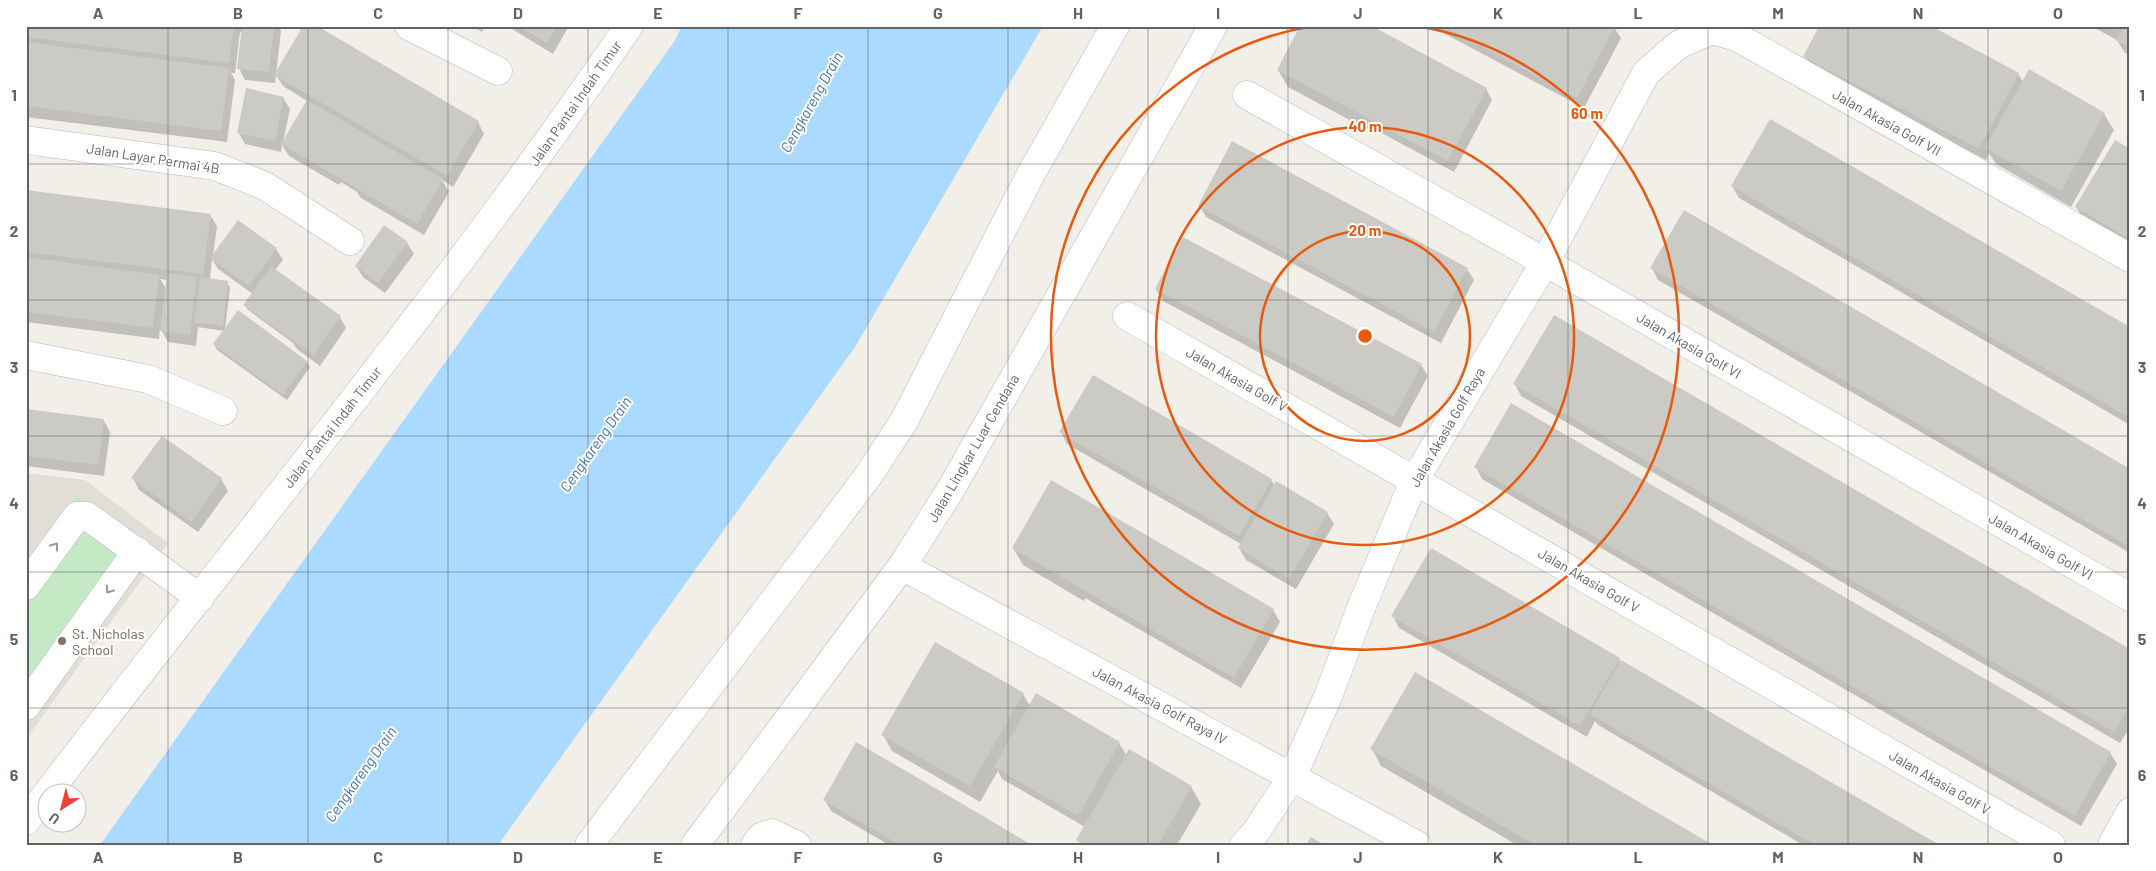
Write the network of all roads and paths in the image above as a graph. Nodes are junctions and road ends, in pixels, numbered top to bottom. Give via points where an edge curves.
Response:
1 (409, 26) edge
2 (629, 26) edge
3 (1116, 26) edge
4 (1213, 26) edge
5 (498, 71) dead end
6 (1646, 73) joint
7 (1247, 95) dead end
8 (26, 140) edge
9 (350, 241) dead end
10 (2130, 258) edge
11 (1545, 262) junction
12 (1127, 316) dead end
13 (26, 355) edge
14 (223, 411) dead end
15 (1414, 480) junction
16 (137, 551) junction
17 (902, 566) junction
18 (26, 586) edge
19 (200, 598) junction
20 (2130, 598) edge
21 (26, 706) edge
22 (1292, 777) junction
23 (36, 790) edge
24 (2130, 812) edge
25 (26, 821) edge
26 (791, 841) edge
27 (589, 845) edge
28 (695, 845) edge
29 (755, 845) edge
30 (1244, 845) edge
31 (1417, 845) edge
32 (2051, 845) edge
33 (2112, 845) edge

1 - 5 street
2 - 19 street, Jalan Pantai Indah Timur via 485,229
3 - 27 street via 1032,172 904,421 868,476
4 - 17 street, Jalan Lingkar Luar Cendana via 951,488
6 - 10 street, Jalan Akasia Golf VII via 1678,45 1712,30 1737,37
6 - 11 street, Jalan Akasia Golf Raya
7 - 11 street, Jalan Akasia Golf VI
8 - 9 street, Jalan Layar Permai 4B via 215,166 265,186
11 - 15 street, Jalan Akasia Golf Raya
11 - 20 street, Jalan Akasia Golf VI
12 - 15 street, Jalan Akasia Golf V
13 - 14 street via 148,379
15 - 22 street, Jalan Akasia Golf Raya via 1329,694
15 - 32 street, Jalan Akasia Golf V
18 -> 16 street via 77,516 87,516
16 - 19 street
16 -> 21 street
17 - 22 street, Jalan Akasia Golf Raya IV
17 - 28 street, Jalan Lingkar Luar Cendana
19 - 23 street, Jalan Pantai Indah Timur
22 - 30 street, Jalan Akasia Golf Raya
22 - 31 street, Jalan Akasia Golf Raya IV
23 - 25 street, Jalan Pantai Indah Timur
24 - 33 street
26 - 29 street via 772,833 761,837

